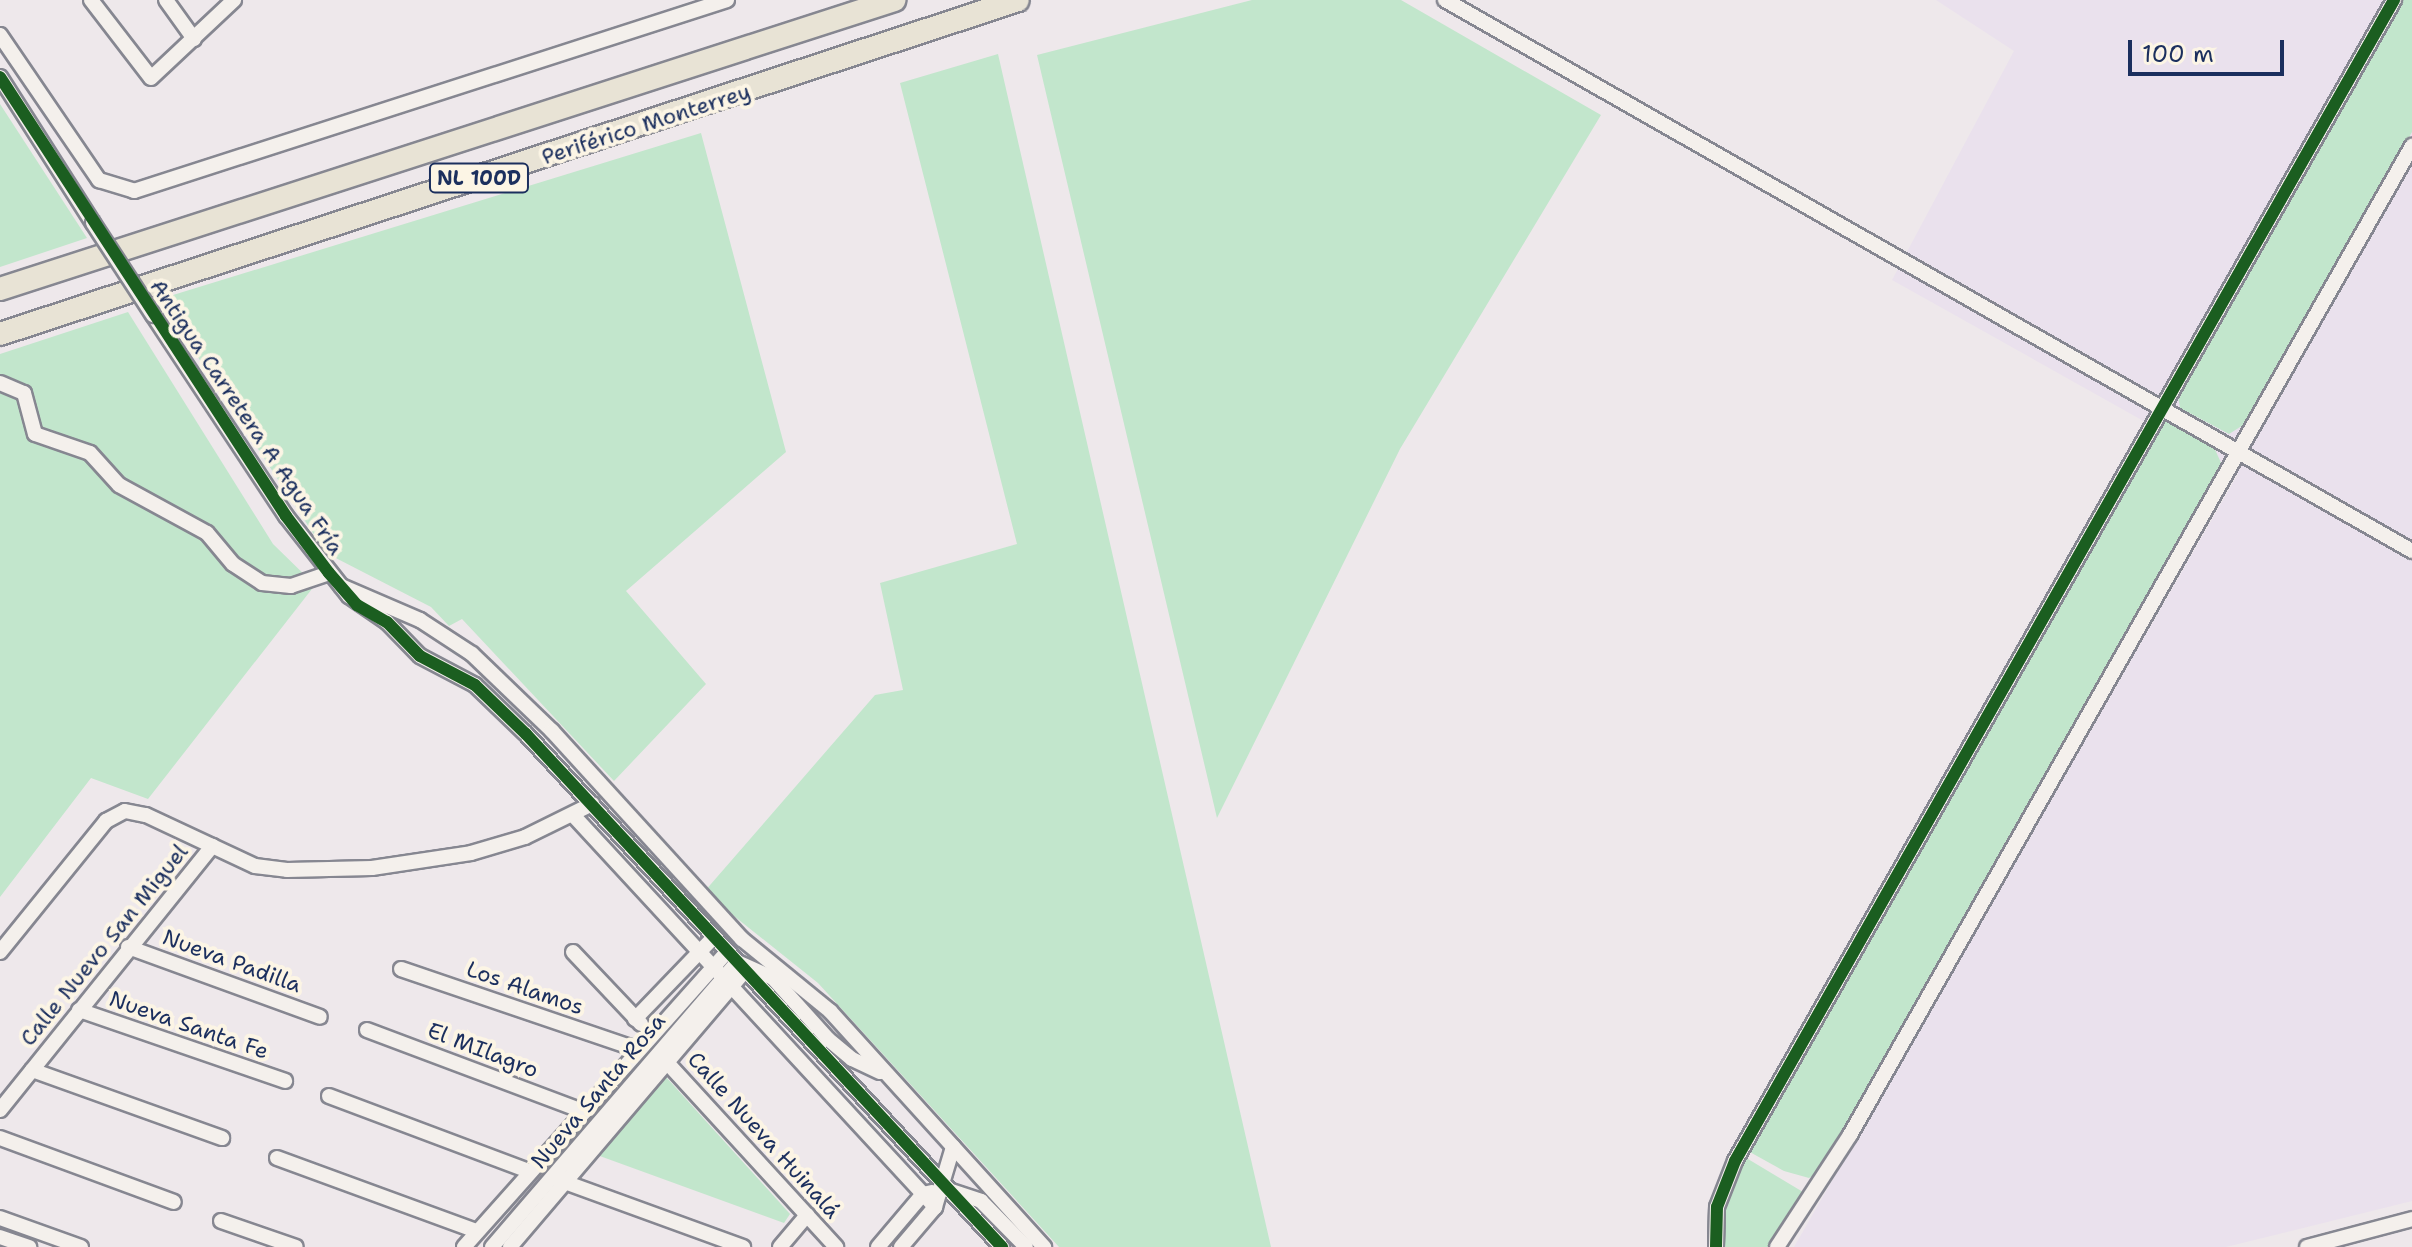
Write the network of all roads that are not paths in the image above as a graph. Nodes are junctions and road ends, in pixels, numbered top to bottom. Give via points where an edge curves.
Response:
1 (91, 0) edge
2 (166, 0) edge
3 (234, 0) edge
4 (727, 0) edge
5 (894, 0) edge
6 (1018, 0) edge
7 (1445, 0) edge
8 (2394, 0) edge
9 (0, 35) edge
10 (194, 39) junction
11 (0, 77) edge
12 (2412, 146) edge
13 (0, 289) edge
14 (0, 334) edge
15 (0, 383) edge
16 (2164, 410) junction
17 (2239, 453) junction
18 (2412, 551) edge
19 (329, 573) junction
20 (341, 586) junction
21 (592, 804) junction
22 (573, 815) junction
23 (212, 846) junction
24 (714, 937) junction
25 (128, 947) junction
26 (0, 952) edge
27 (573, 952) dead end
28 (700, 955) junction
29 (736, 962) junction
30 (711, 967) junction
31 (401, 969) dead end
32 (726, 983) junction
33 (79, 1010) junction
34 (320, 1017) dead end
35 (635, 1019) junction
36 (367, 1030) dead end
37 (649, 1034) junction
38 (636, 1049) junction
39 (664, 1058) junction
40 (32, 1070) junction
41 (887, 1074) junction
42 (285, 1081) dead end
43 (329, 1096) dead end
44 (0, 1110) edge
45 (583, 1111) junction
46 (0, 1138) edge
47 (222, 1138) dead end
48 (953, 1147) junction
49 (277, 1158) dead end
50 (529, 1171) junction
51 (560, 1181) junction
52 (944, 1189) junction
53 (923, 1194) junction
54 (174, 1202) dead end
55 (935, 1207) junction
56 (807, 1215) junction
57 (0, 1218) edge
58 (2412, 1219) edge
59 (221, 1221) dead end
60 (477, 1231) junction
61 (0, 1237) edge
62 (516, 1246) edge
63 (29, 1247) edge
64 (81, 1247) edge
65 (296, 1247) edge
66 (464, 1247) edge
67 (492, 1247) edge
68 (743, 1247) edge
69 (780, 1247) edge
70 (836, 1247) edge
71 (878, 1247) edge
72 (901, 1247) edge
73 (1002, 1247) edge
74 (1026, 1247) edge
75 (1044, 1247) edge
76 (1716, 1247) edge
77 (1777, 1247) edge
78 (2307, 1247) edge

1 - 10 street via 146,76 156,75
2 - 10 street
3 - 10 street
4 - 9 street via 134,191 99,180
5 - 13 highway, Periférico Monterrey / NL 100D
6 - 14 highway, Periférico Monterrey / NL 100D
7 - 16 street
8 - 16 street
11 - 19 street, Antigua Carretera A Agua Fría, bridge via 153,315
12 - 17 street
15 - 19 street via 24,393 35,434 90,453 119,485 207,533 233,564 262,583 291,586
16 - 17 street
16 - 76 street via 1735,1161 1717,1207
17 - 18 street
17 - 77 street via 1858,1122
19 - 20 street, Antigua Carretera A Agua Fría
20 - 21 street, Antigua Carretera A Agua Fría via 420,656 475,685
20 - 41 street, Antigua Carretera A Agua Fría via 436,630 472,654 552,731 685,882 742,939 830,1011
21 - 22 street
21 - 24 street, Antigua Carretera A Agua Fría
22 - 23 street via 496,846 372,868 270,869
22 - 28 street
23 - 25 street, Calle Nuevo San Miguel
23 - 26 street via 125,811 106,821
24 - 28 street
24 - 29 street, Antigua Carretera A Agua Fría
25 - 33 street, Calle Nuevo San Miguel
25 - 34 street, Nueva Padilla
27 - 35 street
28 - 30 street
28 - 35 street
29 - 30 street
29 - 32 street, Nueva Santa Rosa
29 - 41 street via 773,978 852,1059
29 - 52 street, Antigua Carretera A Agua Fría
30 - 32 street
30 - 37 street
31 - 38 street, Los Alamos
32 - 39 street, Nueva Santa Rosa
32 - 53 street
33 - 40 street, Calle Nuevo San Miguel
33 - 42 street, Nueva Santa Fe
35 - 37 street
36 - 45 street, El MIlagro
37 - 38 street
38 - 45 street
39 - 51 street, Nueva Santa Rosa
39 - 56 street, Calle Nueva Huinalá
40 - 44 street, Calle Nuevo San Miguel
40 - 47 street
41 - 48 street, Antigua Carretera A Agua Fría
43 - 50 street
45 - 50 street
46 - 54 street
48 - 52 street
48 - 75 street, Antigua Carretera A Agua Fría
49 - 60 street
50 - 60 street
51 - 62 street, Nueva Santa Rosa
51 - 67 street, Nueva Santa Rosa
51 - 68 street
52 - 53 street
52 - 55 street
52 - 73 street
52 - 74 street via 981,1201
53 - 55 street
53 - 71 street
55 - 72 street
56 - 69 street
56 - 70 street, Calle Nueva Huinalá
57 - 64 street
58 - 78 street
59 - 65 street
60 - 66 street
61 - 63 street

